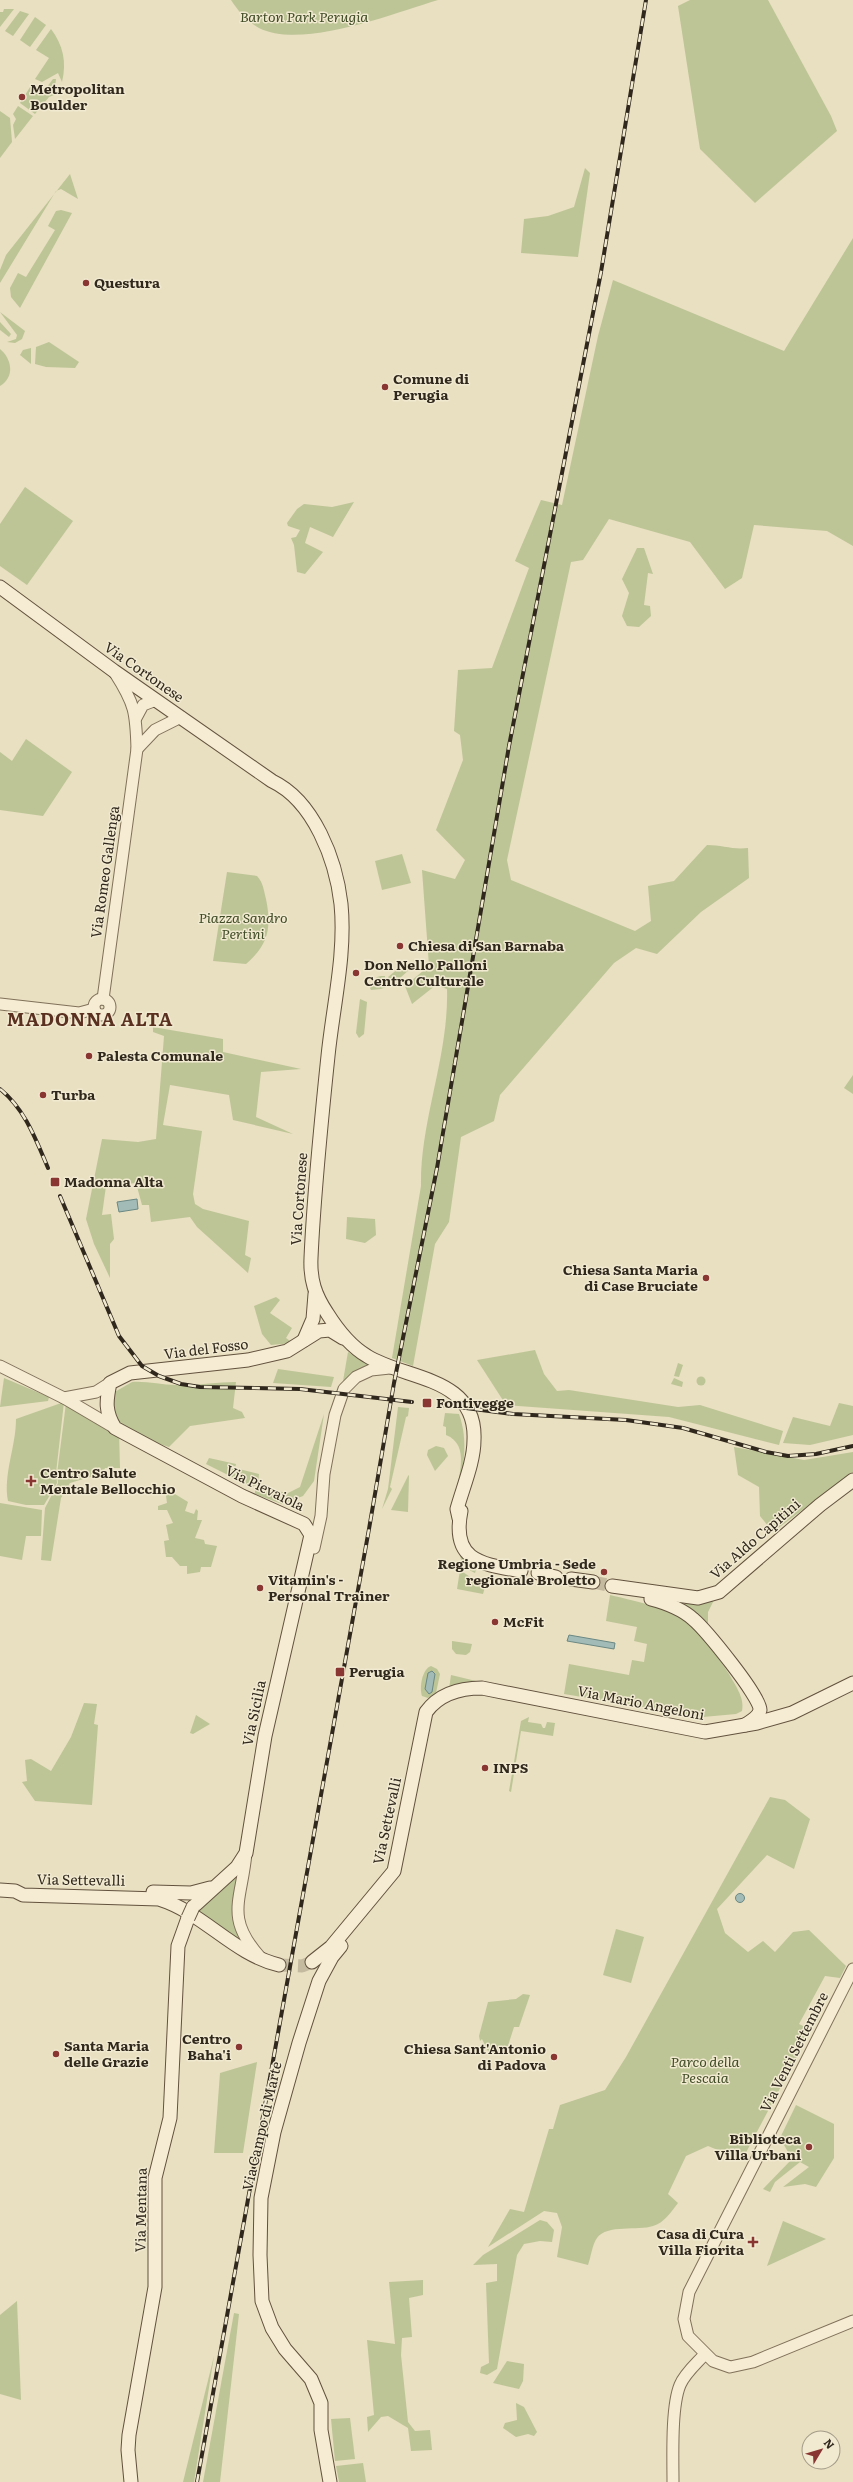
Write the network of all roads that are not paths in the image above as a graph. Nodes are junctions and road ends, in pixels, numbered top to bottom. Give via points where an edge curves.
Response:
1 (0, 587) edge
2 (114, 670) junction
3 (156, 700) junction
4 (181, 717) junction
5 (136, 718) junction
6 (193, 725) junction
7 (155, 730) junction
8 (137, 749) junction
9 (0, 1004) edge
10 (315, 1294) junction
11 (304, 1340) junction
12 (348, 1341) junction
13 (0, 1366) edge
14 (390, 1368) junction
15 (110, 1383) junction
16 (64, 1398) junction
17 (115, 1428) junction
18 (853, 1480) edge
19 (521, 1571) dead end
20 (538, 1573) dead end
21 (556, 1576) dead end
22 (571, 1579) dead end
23 (301, 1581) junction
24 (593, 1582) tunnel mouth
25 (853, 1683) edge
26 (441, 1697) joint
27 (744, 1726) junction
28 (246, 1853) junction
29 (394, 1871) junction
30 (214, 1886) junction
31 (0, 1890) edge
32 (15, 1891) junction
33 (89, 1897) junction
34 (180, 1937) junction
35 (264, 1962) junction
36 (312, 1962) tunnel mouth
37 (279, 1965) tunnel mouth
38 (853, 1969) edge
39 (853, 2321) edge
40 (705, 2353) junction
41 (131, 2482) edge
42 (330, 2482) edge
43 (673, 2482) edge

1 - 2 main road, Via Cortonese
2 - 3 main road, Via Cortonese
2 - 5 street, Via Romeo Gallenga via 130,696
3 - 4 main road, Via Cortonese
3 - 5 street via 143,705
4 - 6 main road, Via Cortonese
4 - 7 street
5 - 8 street, Via Romeo Gallenga
6 - 7 street via 182,724
6 - 10 main road, Via Cortonese via 272,781 320,835 333,866 342,922 315,1189 311,1263
7 - 8 street
8 - 9 street, Via Romeo Gallenga via 103,999 110,1006 107,1014 99,1015 94,1009 79,1013
10 - 11 main road via 313,1319
10 - 12 main road, Via Cortonese
11 - 12 main road, Via del Fosso via 324,1330 330,1330
11 - 15 main road, Via del Fosso via 287,1352 130,1373
12 - 14 main road, Via Cortonese via 368,1358
13 - 16 street, Via Pievaiola
14 - 19 main road, Via Cortonese via 443,1385 465,1404 472,1422 474,1440 459,1518 460,1542 473,1559
14 - 23 street, Via Pievaiola via 371,1370 356,1377 344,1389 335,1415 324,1474 322,1516 309,1569
15 - 16 street via 96,1392
15 - 17 main road via 106,1404 109,1418
16 - 17 street, Via Pievaiola
17 - 23 main road, Via Pievaiola via 242,1496 304,1524 311,1535
18 - 27 main road, Via Aldo Capitini via 719,1592 698,1598 616,1586 632,1594 666,1603 682,1611 702,1627 746,1681 759,1704 758,1714
20 - 21 main road
22 - 24 main road
23 - 28 main road, Via Sicilia via 265,1736
25 - 27 main road, Via Mario Angeloni via 801,1710
26 - 27 main road, Via Mario Angeloni via 466,1689 482,1688 705,1732
26 - 29 main road, Via Settevalli via 430,1706 423,1721
28 - 30 main road via 237,1868
28 - 35 street via 237,1908 238,1924 244,1938
29 - 36 main road, Via Settevalli via 331,1947
29 - 42 main road, Via Campo di Marte via 387,1890 332,1957 319,1981 286,2089 261,2198 262,2302 277,2337 311,2379 317,2394
30 - 32 main road via 191,1893 24,1888
30 - 34 main road via 190,1912
31 - 32 main road, Via Settevalli
32 - 33 main road, Via Settevalli via 23,1895
33 - 34 main road via 102,1901 159,1904 176,1914
33 - 35 main road, Via Settevalli via 159,1899 173,1903 198,1917 252,1957
34 - 41 main road, Via Mentana via 170,2118 155,2178 155,2288 129,2435
35 - 37 main road, Via Settevalli
38 - 40 street, Via Venti Settembre via 699,2277 692,2302 691,2321
39 - 40 street via 759,2359 731,2361
40 - 43 street via 684,2376 679,2386 674,2428

